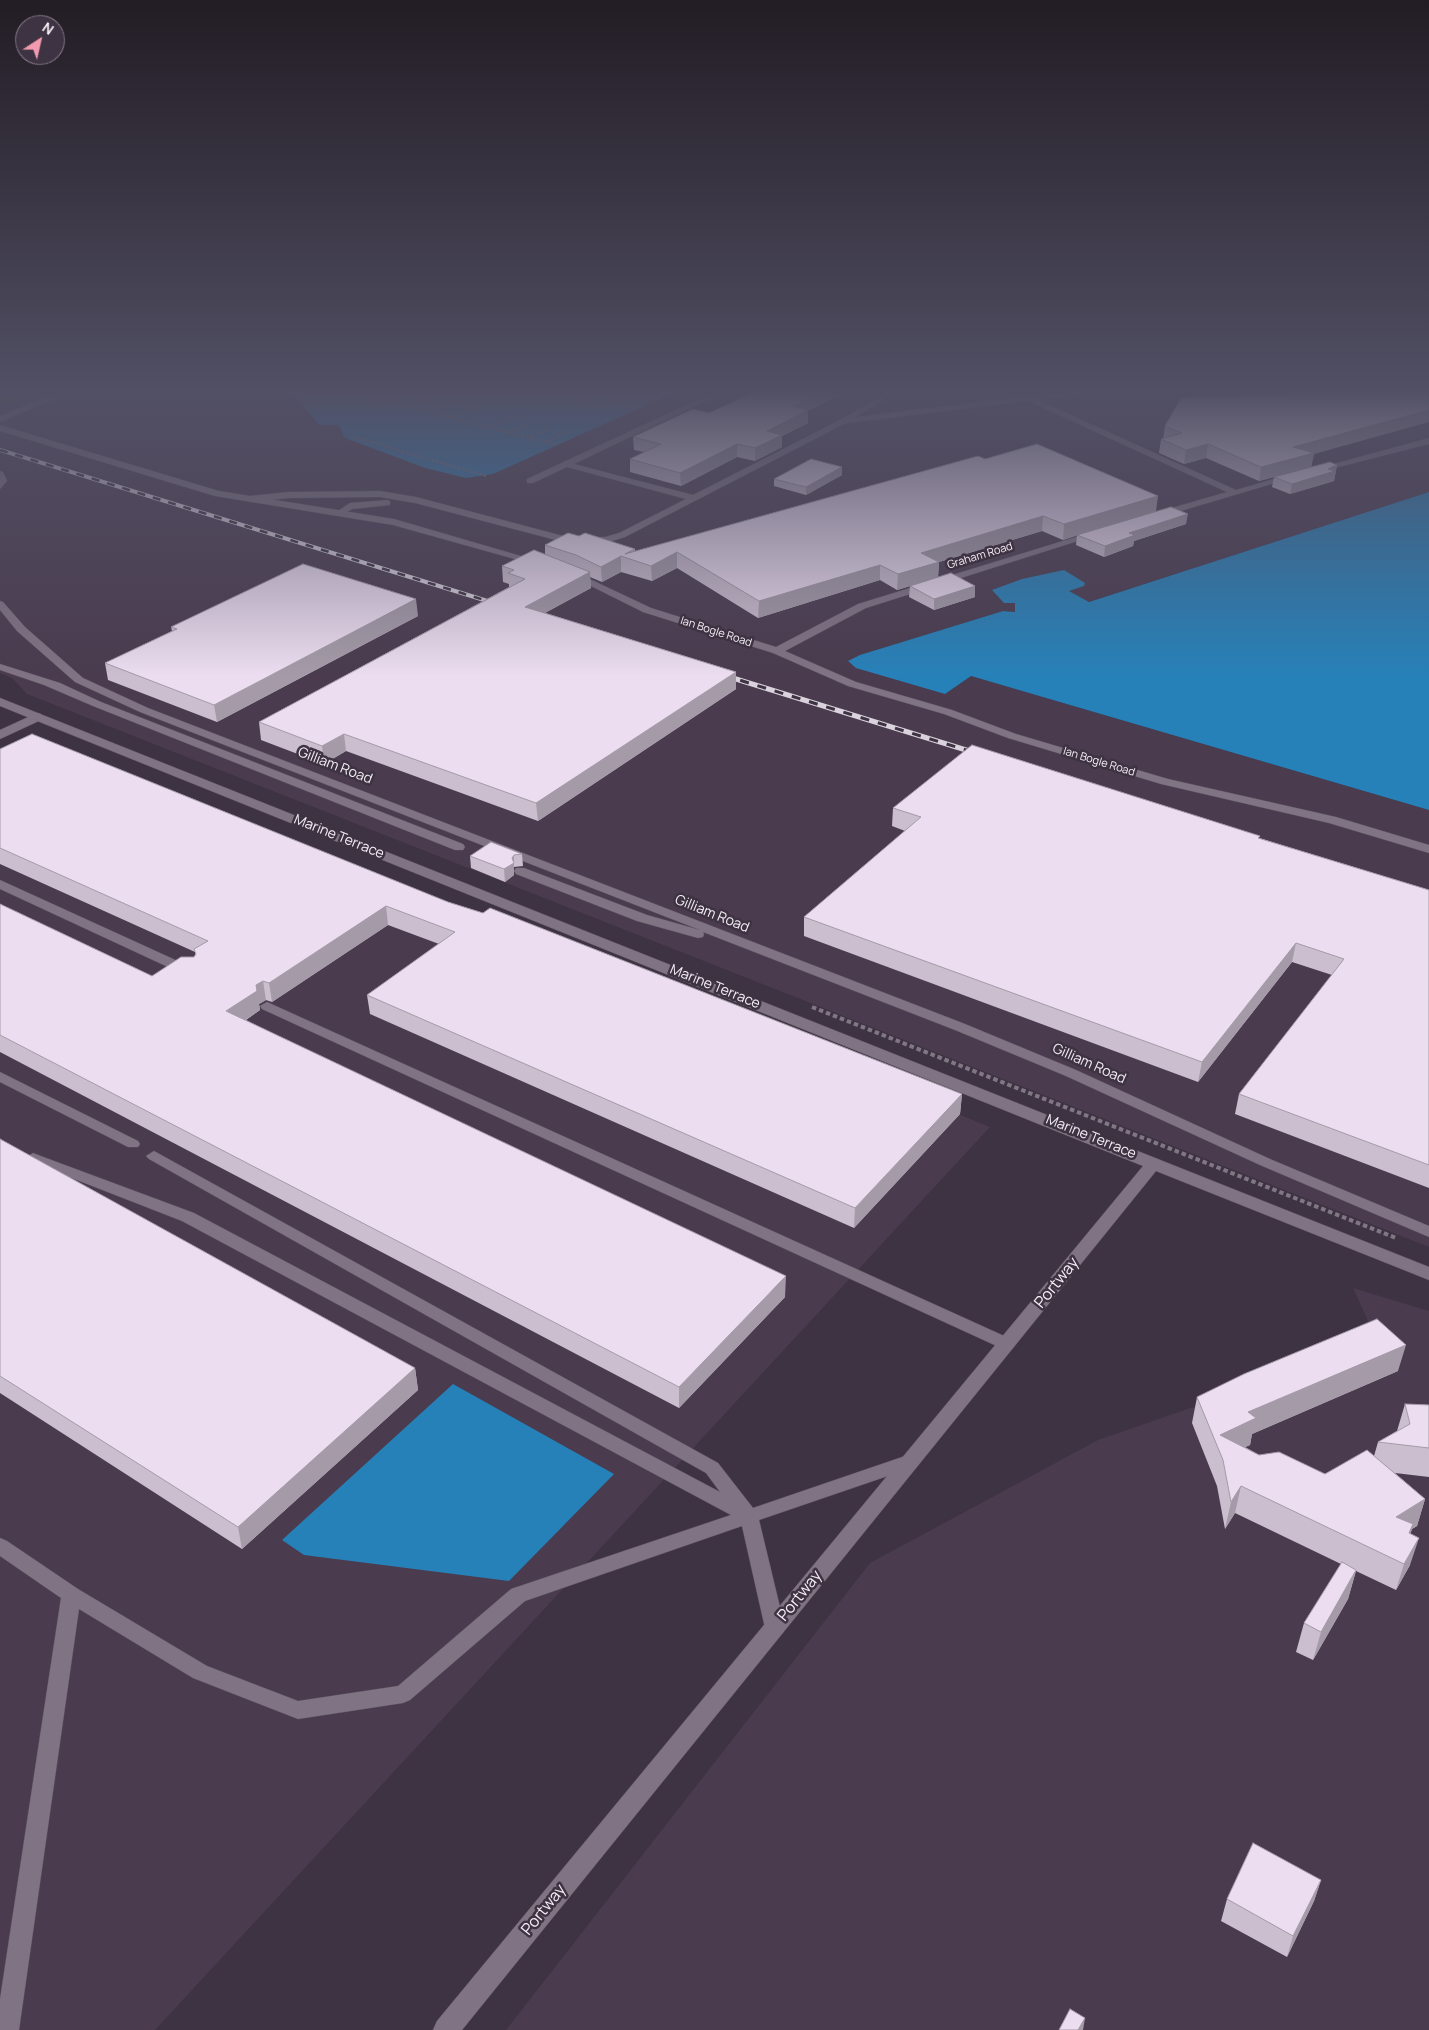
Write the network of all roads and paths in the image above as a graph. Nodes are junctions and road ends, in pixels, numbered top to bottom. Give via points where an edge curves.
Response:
1 (191, 487) edge
2 (651, 487) edge
3 (715, 487) edge
4 (1222, 487) edge
5 (1254, 487) edge
6 (1234, 492) junction
7 (693, 498) junction
8 (250, 499) junction
9 (438, 508) junction
10 (340, 513) junction
11 (1148, 518) edge
12 (1110, 530) edge
13 (537, 562) edge
14 (565, 572) edge
15 (0, 604) edge
16 (777, 651) junction
17 (0, 667) edge
18 (47, 682) junction
19 (0, 702) edge
20 (144, 710) junction
21 (37, 717) junction
22 (0, 735) edge
23 (459, 847) dead end
24 (1429, 849) edge
25 (520, 871) dead end
26 (0, 884) edge
27 (776, 957) junction
28 (191, 972) edge
29 (267, 1006) dead end
30 (0, 1076) edge
31 (133, 1144) dead end
32 (154, 1156) dead end
33 (33, 1158) edge
34 (1154, 1163) junction
35 (1429, 1232) edge
36 (1429, 1274) edge
37 (1007, 1344) junction
38 (911, 1461) junction
39 (749, 1516) junction
40 (0, 1546) edge
41 (70, 1595) junction
42 (775, 1628) junction
43 (7, 2030) edge
44 (446, 2030) edge

1 - 8 street
2 - 7 lane
3 - 7 lane
4 - 6 lane
5 - 6 lane
6 - 11 lane
7 - 9 lane via 622,535 586,541 567,540
8 - 9 lane via 364,493 397,496
8 - 10 street
9 - 10 lane via 369,503 350,506
10 - 13 street via 394,522
12 - 16 lane, Graham Road via 862,606
14 - 16 lane, Ian Bogle Road via 647,610
15 - 20 lane, Gilliam Road via 21,629 79,680
16 - 24 lane, Ian Bogle Road via 852,684 948,712 1020,739 1165,782 1332,820
17 - 18 lane
18 - 20 lane
18 - 23 lane
19 - 21 street, Marine Terrace
20 - 27 lane, Gilliam Road
21 - 22 street
21 - 34 street, Marine Terrace
25 - 27 lane via 642,918
26 - 28 lane
27 - 35 lane, Gilliam Road via 1063,1070
29 - 37 lane
30 - 31 lane
32 - 39 lane via 712,1468
33 - 39 lane via 188,1217
34 - 36 street, Marine Terrace
34 - 37 street, Portway
37 - 38 street, Portway
38 - 39 lane
38 - 42 street, Portway
39 - 41 lane via 518,1595 402,1694 298,1710 200,1672
39 - 42 lane
40 - 41 lane
41 - 43 lane
42 - 44 street, Portway

